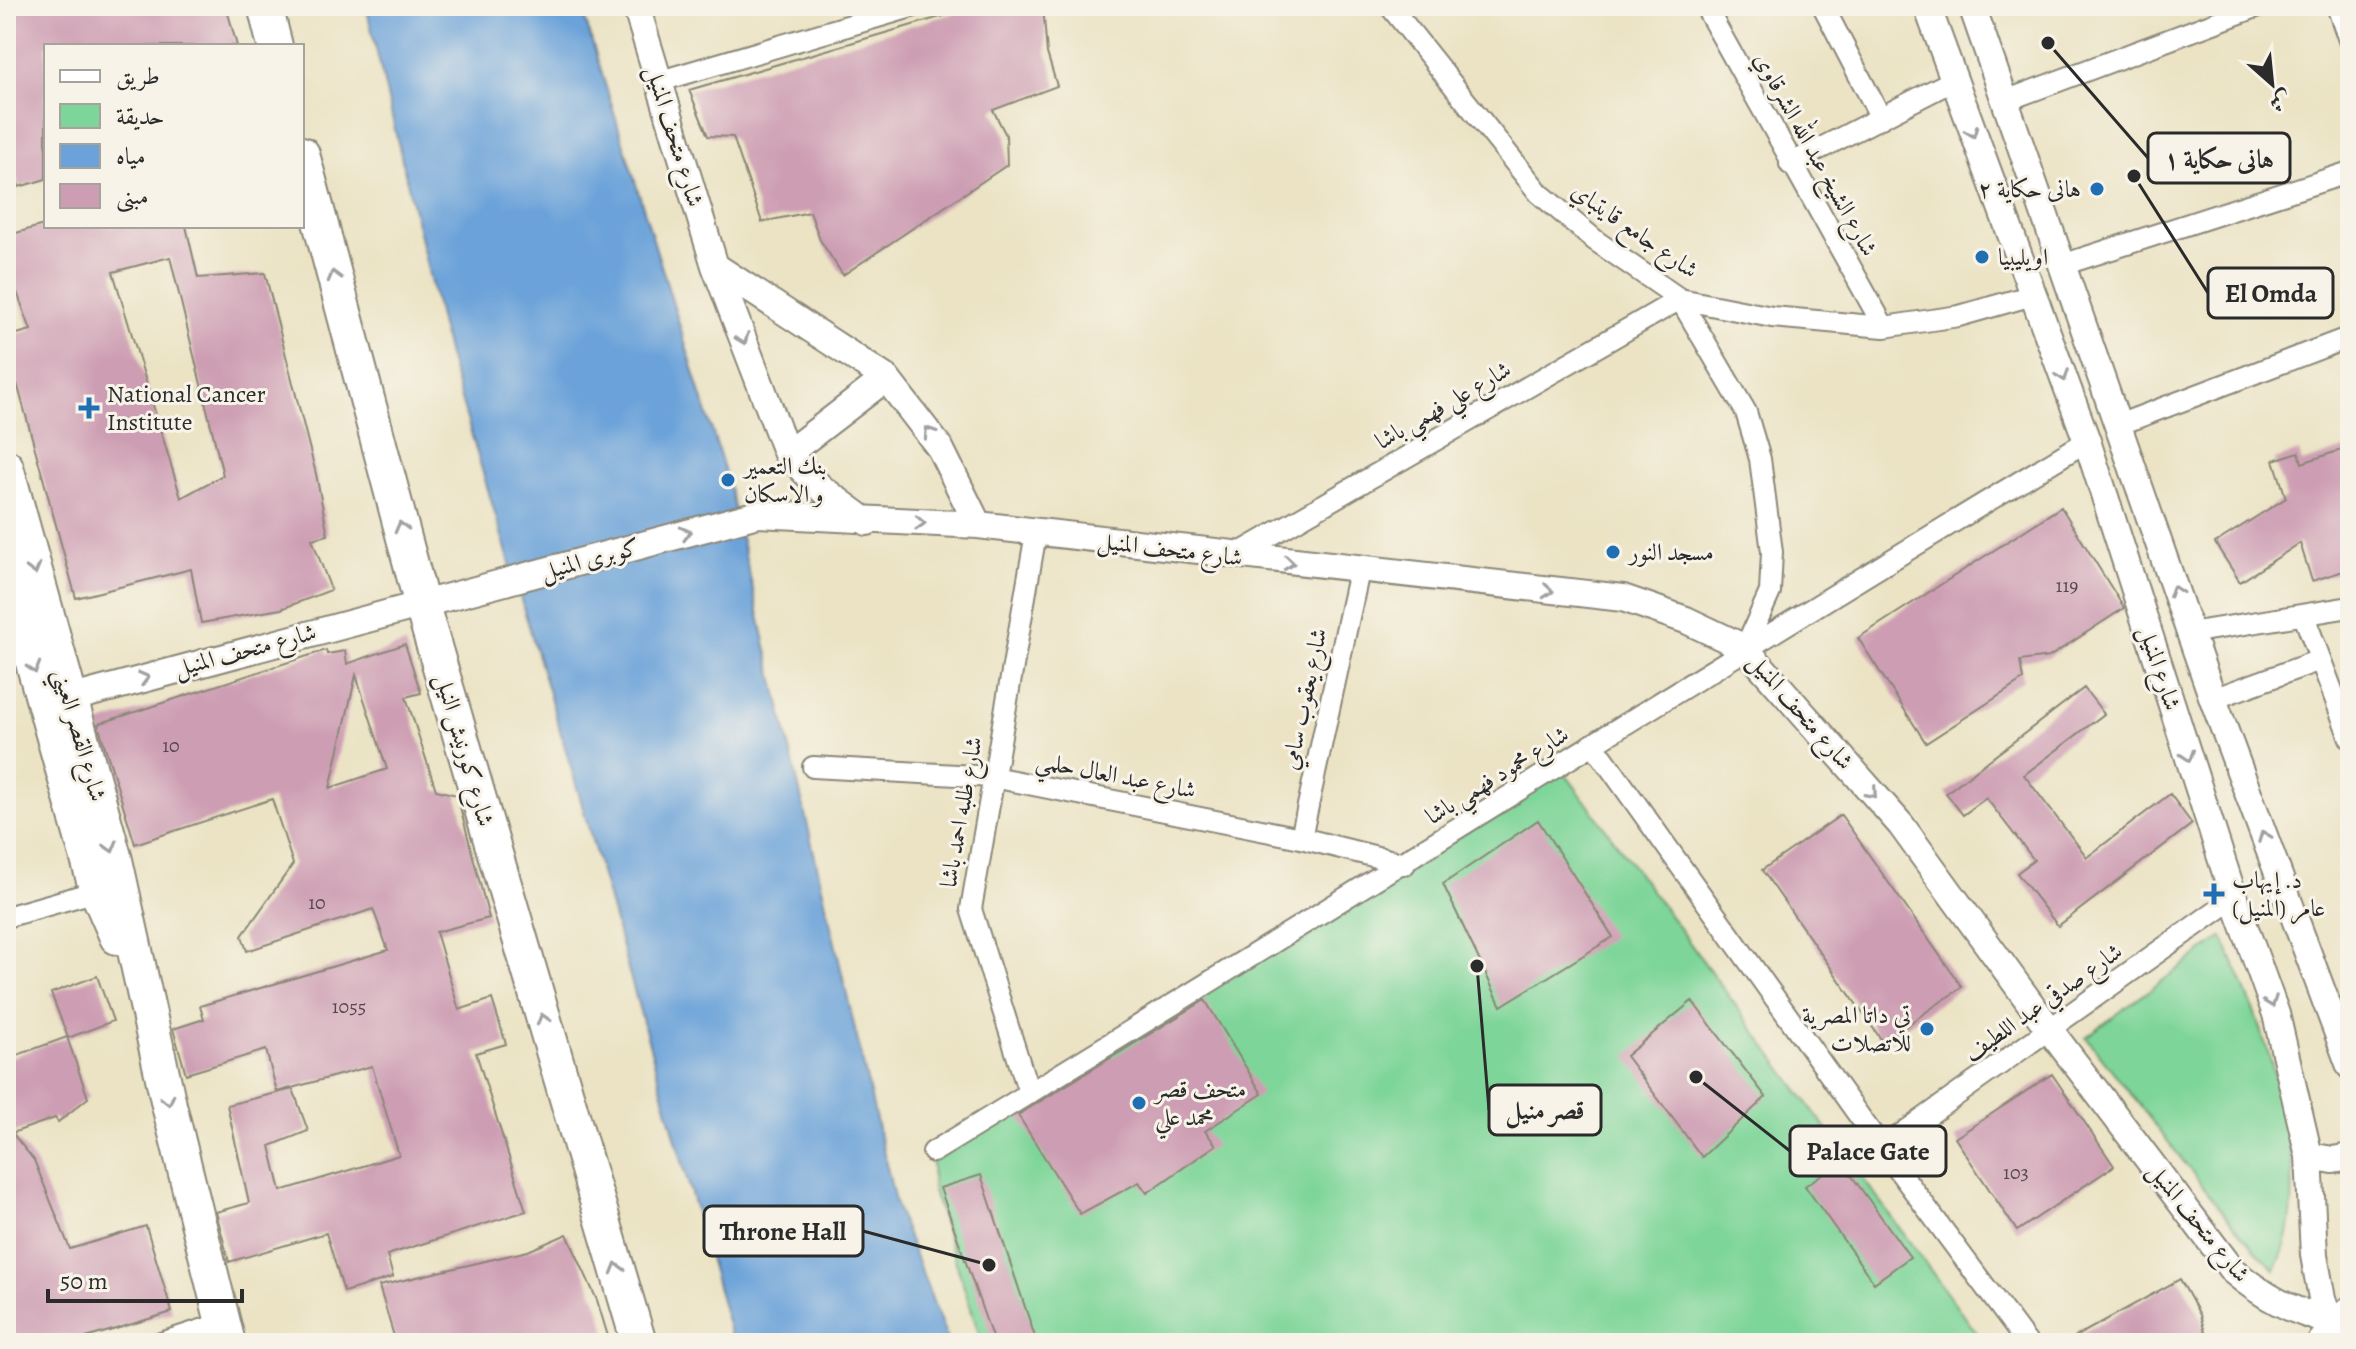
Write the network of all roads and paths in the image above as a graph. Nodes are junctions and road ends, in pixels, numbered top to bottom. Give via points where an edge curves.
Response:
1 (265, 6) edge
2 (636, 6) edge
3 (915, 6) edge
4 (1390, 6) edge
5 (1705, 6) edge
6 (1823, 6) edge
7 (1927, 6) edge
8 (1972, 6) edge
9 (2259, 6) edge
10 (2337, 6) edge
11 (2349, 34) edge
12 (274, 44) edge
13 (1952, 81) junction
14 (657, 82) junction
15 (2005, 101) junction
16 (1881, 118) junction
17 (304, 162) edge
18 (1790, 164) junction
19 (2350, 172) edge
20 (2062, 265) junction
21 (715, 266) junction
22 (2033, 295) junction
23 (1680, 299) junction
24 (1884, 327) junction
25 (2350, 337) edge
26 (886, 378) junction
27 (2118, 425) junction
28 (2087, 441) junction
29 (787, 454) junction
30 (6, 467) edge
31 (758, 514) joint
32 (867, 522) junction
33 (978, 525) junction
34 (1036, 533) junction
35 (1233, 557) junction
36 (6, 568) edge
37 (1359, 571) junction
38 (421, 602) junction
39 (2350, 607) edge
40 (2304, 616) junction
41 (2189, 633) junction
42 (1745, 648) junction
43 (2320, 660) junction
44 (69, 699) junction
45 (2213, 699) junction
46 (2350, 738) edge
47 (1594, 745) junction
48 (813, 767) dead end
49 (993, 777) junction
50 (1301, 838) junction
51 (1405, 864) junction
52 (97, 891) junction
53 (2234, 898) junction
54 (6, 917) edge
55 (146, 1005) junction
56 (2049, 1029) junction
57 (2350, 1066) edge
58 (1029, 1093) junction
59 (1882, 1148) junction
60 (933, 1152) dead end
61 (2309, 1156) junction
62 (2350, 1157) edge
63 (2335, 1330) edge
64 (225, 1333) edge
65 (161, 1343) edge
66 (639, 1343) edge
67 (2027, 1343) edge

1 - 12 highway
2 - 14 street, شارع متحف المنيل
3 - 14 street
4 - 23 street, شارع جامع قايتباي via 1539,193 1596,241
5 - 18 street, شارع الشيخ عبد الله الشرقاوي
6 - 16 street
7 - 13 street, شارع المنيل
8 - 15 street, شارع المنيل
9 - 15 street
10 - 11 street
13 - 16 street
13 -> 22 street, شارع المنيل
14 - 21 street, شارع متحف المنيل
15 - 20 street, شارع المنيل
16 - 18 street
38 -> 17 highway, شارع كورنيش النيل
18 - 24 street, شارع الشيخ عبد الله الشرقاوي
19 - 20 street
20 - 27 street, شارع المنيل
21 - 26 street
21 -> 29 street, شارع متحف المنيل
22 - 24 street, شارع جامع قايتباي via 1959,316
22 -> 28 street, شارع المنيل
23 - 24 street, شارع جامع قايتباي via 1772,317
23 - 35 street, شارع علي فهمي باشا
23 - 42 street via 1746,412 1760,459 1772,552 1770,592
25 - 27 street
26 - 29 street
33 -> 26 street via 940,448
41 -> 27 street, شارع المنيل
28 - 42 street, شارع محمود فهمي باشا
28 -> 53 street, شارع المنيل
29 - 32 street, شارع متحف المنيل
30 -> 44 highway, شارع القصر العيني
31 - 32 street, شارع متحف المنيل
38 -> 31 street, كوبرى المنيل
32 -> 33 street, شارع متحف المنيل
33 - 34 street, شارع متحف المنيل
34 - 35 street, شارع متحف المنيل
34 - 49 street, شارع طلبه احمد باشا
35 -> 37 street, شارع متحف المنيل
36 -> 52 highway, شارع القصر العيني
37 -> 42 street, شارع متحف المنيل via 1623,598
37 - 50 street, شارع يعقوب سامي
44 -> 38 street, شارع متحف المنيل
66 -> 38 highway, شارع كورنيش النيل
39 - 40 street
40 - 41 street
40 - 43 street
41 - 45 street, شارع المنيل
42 - 47 street, شارع محمود فهمي باشا
42 -> 56 street, شارع متحف المنيل via 1901,825
43 - 45 street
43 - 46 street
44 -> 55 highway, شارع القصر العيني via 115,860
57 -> 45 street, شارع المنيل
47 - 51 street, شارع محمود فهمي باشا
47 - 59 street
48 - 49 street, شارع عبد العال حلمي
49 - 50 street, شارع عبد العال حلمي
49 - 58 street, شارع طلبه احمد باشا via 971,909
50 - 51 street, شارع عبد العال حلمي
51 - 58 street, شارع محمود فهمي باشا
52 - 54 street
52 - 55 highway, شارع القصر العيني
53 - 56 street, شارع صدقي عبد اللطيف
53 -> 61 street, شارع المنيل via 2276,1014
55 -> 64 highway, شارع القصر العيني
56 - 59 street, شارع صدقي عبد اللطيف
56 - 63 street, شارع متحف المنيل via 2233,1271 2272,1300
58 - 60 street, شارع محمود فهمي باشا
59 - 67 street
61 - 62 street
61 - 63 street, شارع المنيل via 2314,1255
64 - 65 street

